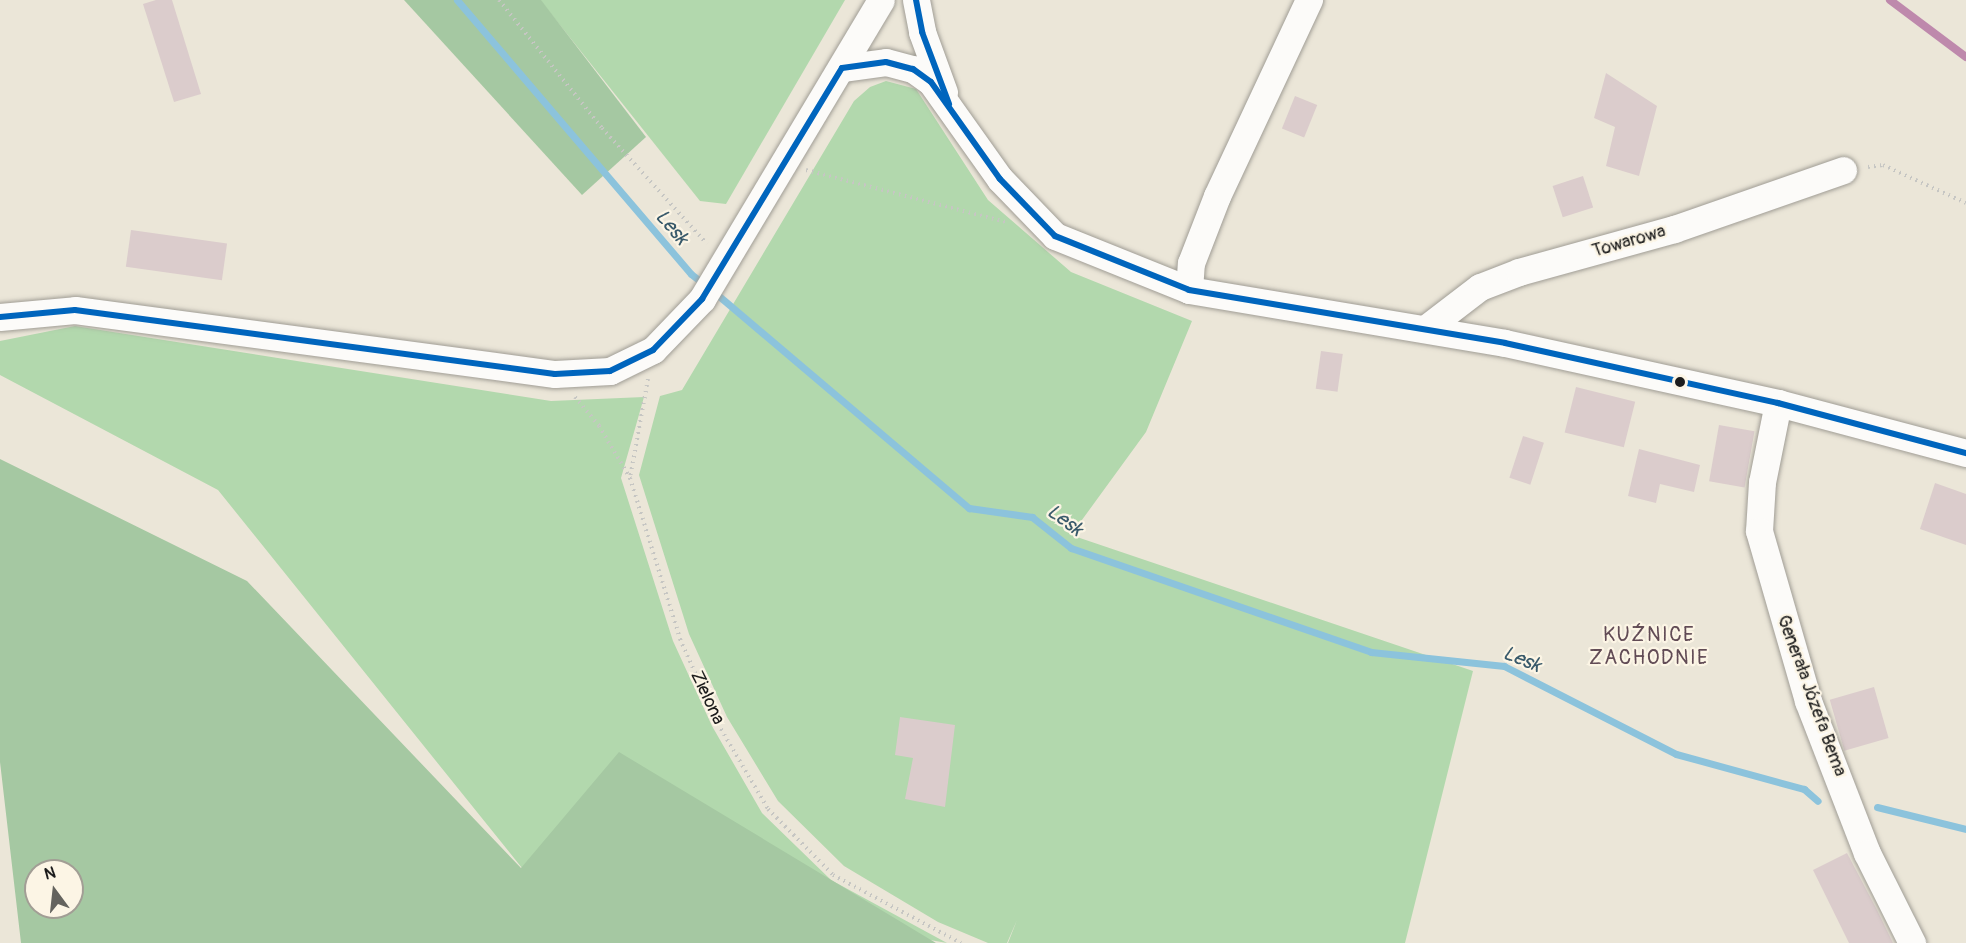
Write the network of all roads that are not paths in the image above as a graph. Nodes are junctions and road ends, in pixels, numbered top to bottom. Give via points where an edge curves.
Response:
1 (882, 0) edge
2 (916, 0) edge
3 (1309, 0) edge
4 (842, 68) junction
5 (949, 104) junction
6 (1843, 170) road end
7 (1189, 290) junction
8 (0, 317) edge
9 (1425, 329) junction
10 (1778, 404) junction
11 (1966, 453) edge
12 (1911, 943) edge

1 - 4 street
2 - 5 street via 922,32
3 - 7 street via 1217,196 1191,263
4 - 5 street via 886,62 913,69 931,82
4 - 8 street via 714,280 653,350 610,370 555,374 75,310
5 - 7 street via 1000,179 1055,236
6 - 9 street, Towarowa via 1674,230 1519,272 1480,287
7 - 9 street
9 - 10 street
10 - 11 street
10 - 12 street, Generała Józefa Bema via 1762,482 1759,531 1808,701 1867,853

